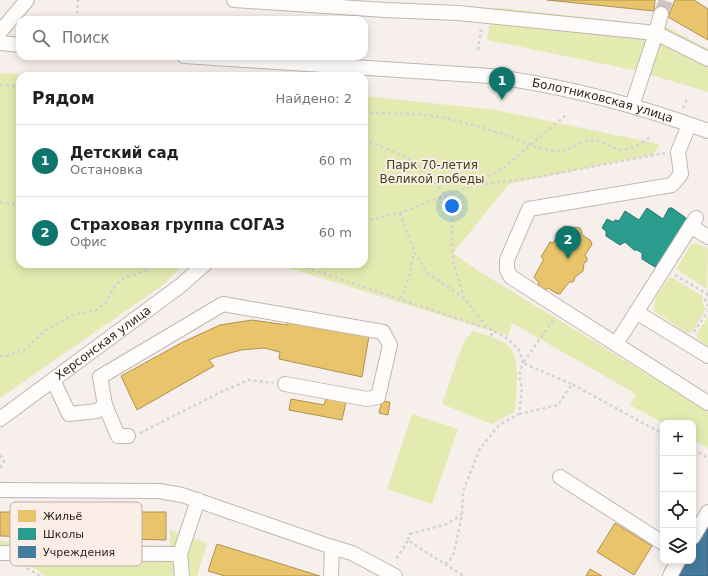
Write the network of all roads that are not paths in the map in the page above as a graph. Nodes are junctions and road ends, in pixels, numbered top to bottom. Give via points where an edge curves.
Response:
1 (27, 0) edge
2 (234, 0) edge
3 (399, 5) edge
4 (661, 14) tunnel mouth
5 (0, 32) edge
6 (656, 33) junction
7 (0, 43) edge
8 (16, 45) edge
9 (708, 59) edge
10 (222, 60) edge
11 (327, 71) edge
12 (360, 72) edge
13 (368, 72) edge
14 (632, 106) junction
15 (689, 125) junction
16 (708, 131) edge
17 (708, 237) edge
18 (200, 268) edge
19 (636, 312) junction
20 (616, 344) junction
21 (708, 356) edge
22 (53, 380) junction
23 (285, 384) road end
24 (708, 404) edge
25 (105, 405) junction
26 (0, 419) edge
27 (128, 436) road end
28 (560, 477) dead end
29 (0, 490) edge
30 (198, 500) junction
31 (708, 512) edge
32 (696, 532) edge
33 (660, 541) edge
34 (332, 547) junction
35 (0, 553) edge
36 (10, 553) edge
37 (142, 554) edge
38 (180, 554) junction
39 (676, 564) edge
40 (182, 576) edge
41 (331, 576) edge
42 (394, 576) edge
43 (670, 576) edge

1 - 5 street
2 - 3 street
3 - 6 street
4 - 6 street
6 - 9 street
6 - 14 street
7 - 8 street
10 - 11 street, Болотниковская улица
11 - 12 street, Болотниковская улица
13 - 14 street, Болотниковская улица via 490,76 560,87
14 - 15 street, Болотниковская улица
15 - 16 street, Болотниковская улица
15 - 20 street via 678,152 681,174 672,185 529,209 507,260 507,270 511,277
17 - 19 street via 694,222
18 - 22 street, Херсонская улица via 180,286
19 - 20 street
19 - 21 street
20 - 24 street
22 - 25 street via 69,414 97,411
22 - 26 street, Херсонская улица
23 - 25 street via 367,399 378,397 390,345 383,332 223,304 100,377
25 - 27 street via 118,436
28 - 33 street
29 - 30 street via 159,491
30 - 34 street
30 - 38 street
31 - 32 street
34 - 41 street
34 - 42 street via 352,553
35 - 36 street
37 - 38 street
38 - 40 street
39 - 43 street

